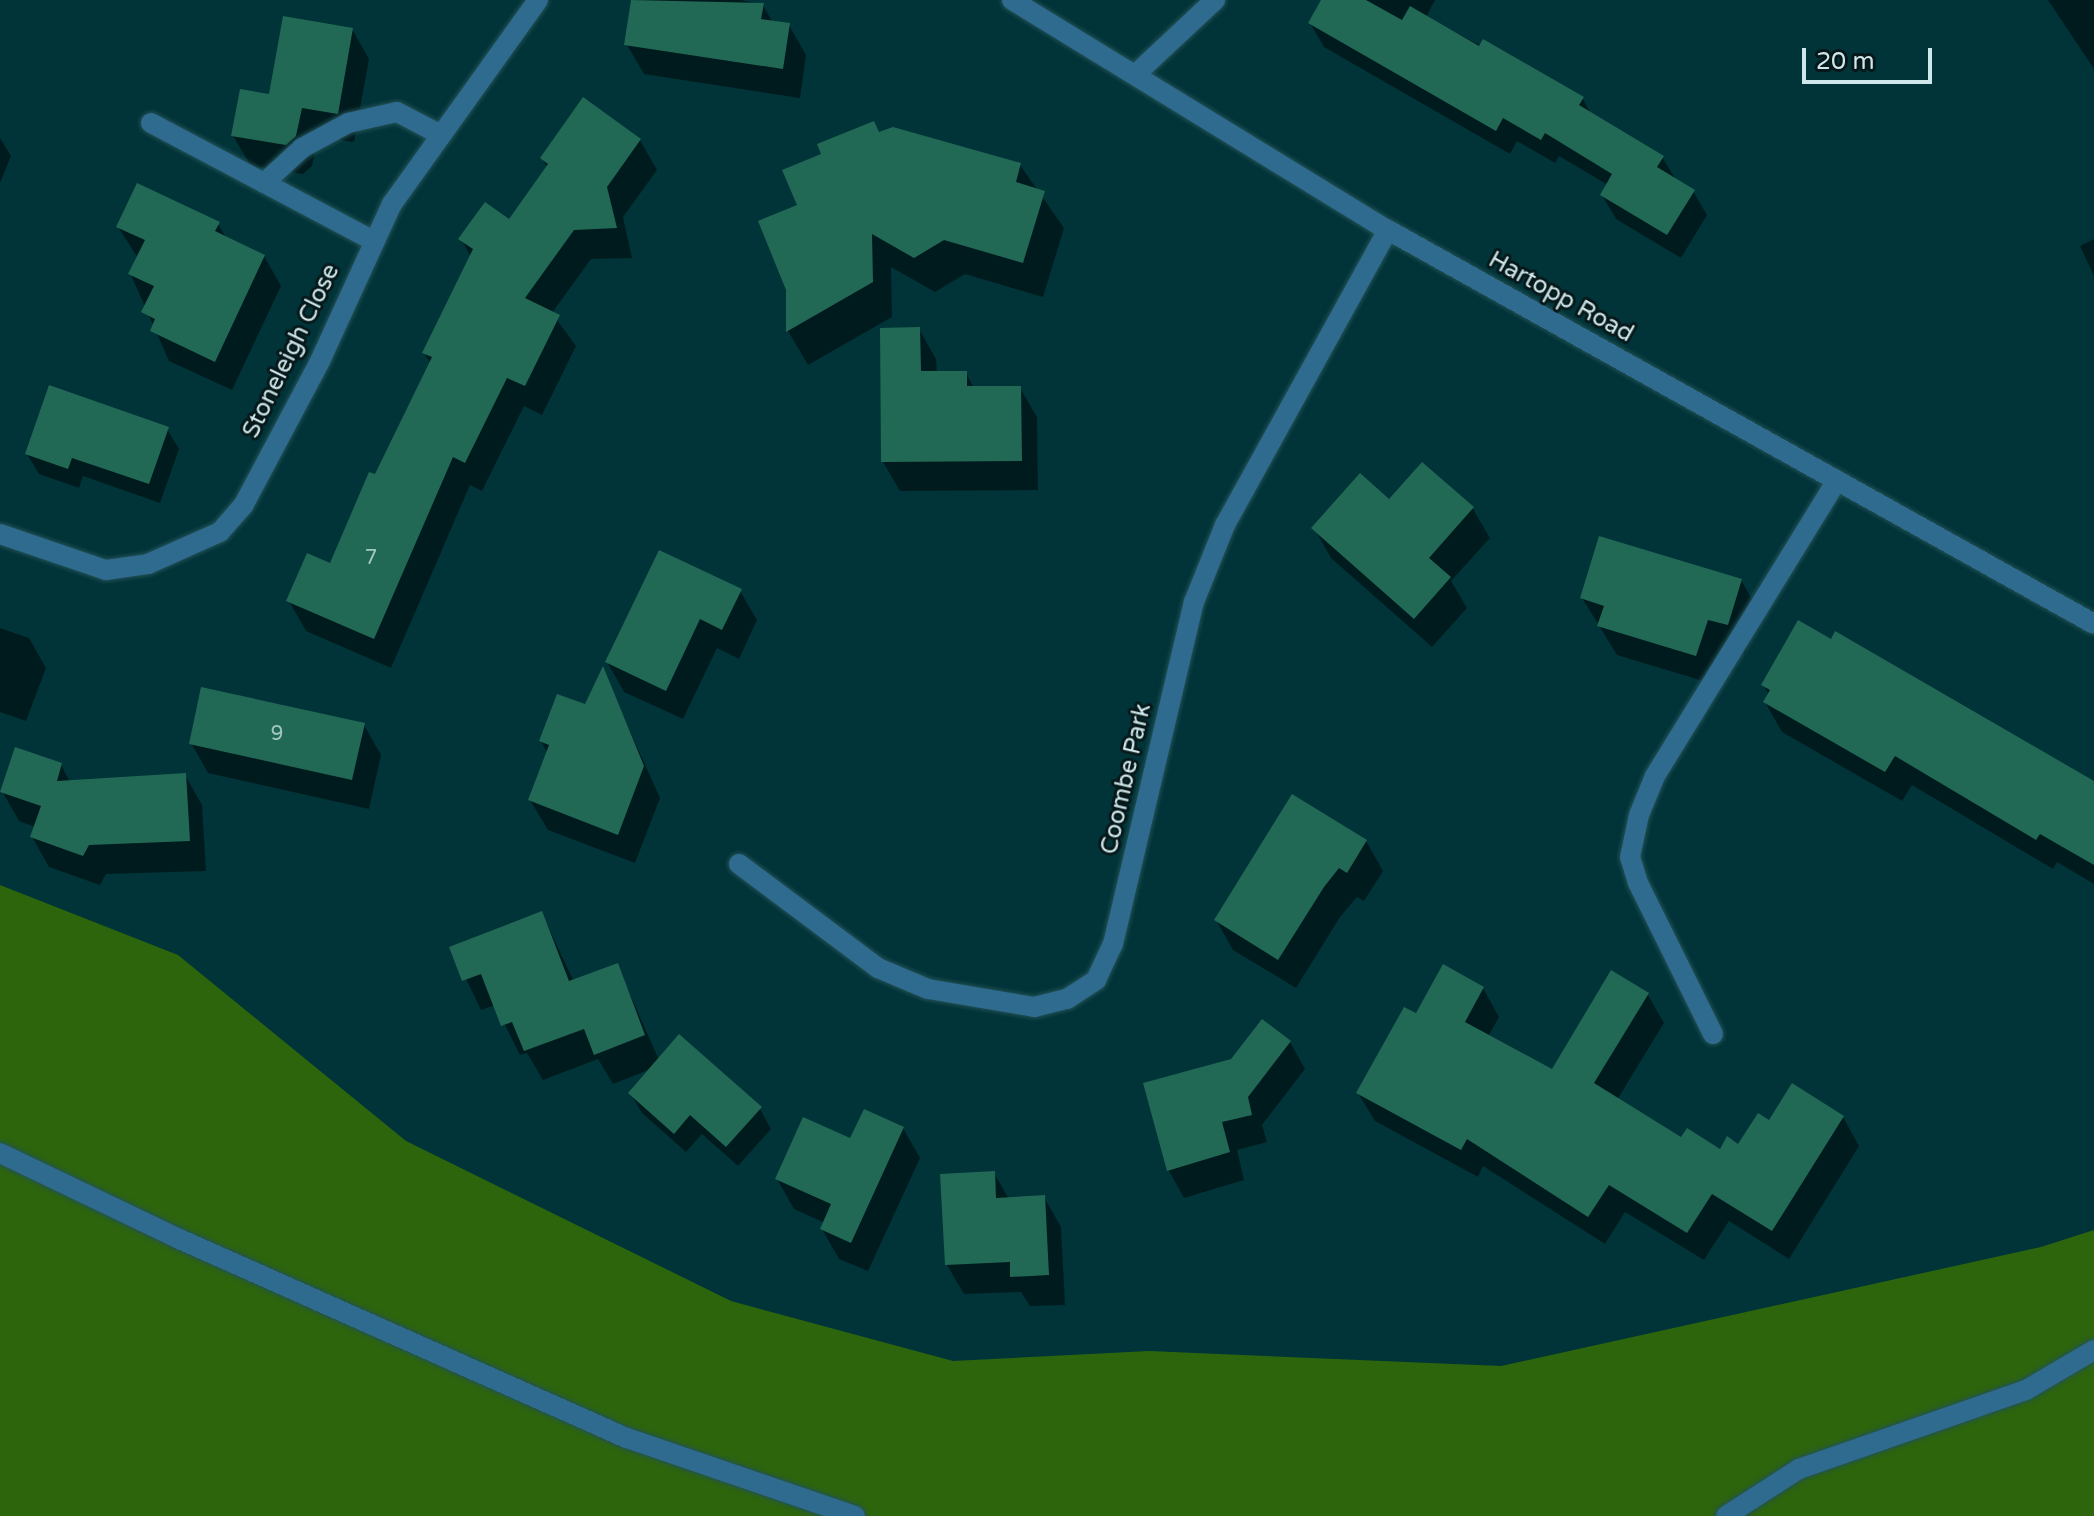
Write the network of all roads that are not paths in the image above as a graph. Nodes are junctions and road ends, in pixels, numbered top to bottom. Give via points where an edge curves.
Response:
1 (538, 0) edge
2 (1012, 0) edge
3 (1215, 0) edge
4 (1137, 73) junction
5 (151, 123) dead end
6 (441, 135) junction
7 (264, 183) junction
8 (1388, 230) junction
9 (372, 240) junction
10 (1837, 480) junction
11 (0, 534) edge
12 (2094, 624) edge
13 (739, 864) dead end
14 (1713, 1034) dead end
15 (0, 1153) edge
16 (2094, 1350) edge
17 (855, 1516) edge
18 (1726, 1516) edge

1 - 6 street, Stoneleigh Close
2 - 4 street, Hartopp Road
3 - 4 street
4 - 8 street, Hartopp Road
5 - 7 street
6 - 7 street via 397,112 348,123 302,148
6 - 9 street, Stoneleigh Close
7 - 9 street
8 - 10 street, Hartopp Road
8 - 13 street, Coombe Park via 1225,525 1194,602 1113,944 1096,980 1067,999 1034,1007 928,989 878,968
9 - 11 street, Stoneleigh Close via 320,361 243,506 220,532 148,564 106,570
10 - 12 street, Hartopp Road
10 - 14 street via 1655,776 1639,815 1630,857 1638,883
15 - 17 street via 175,1237 627,1438
16 - 18 street via 2026,1390 1799,1469

